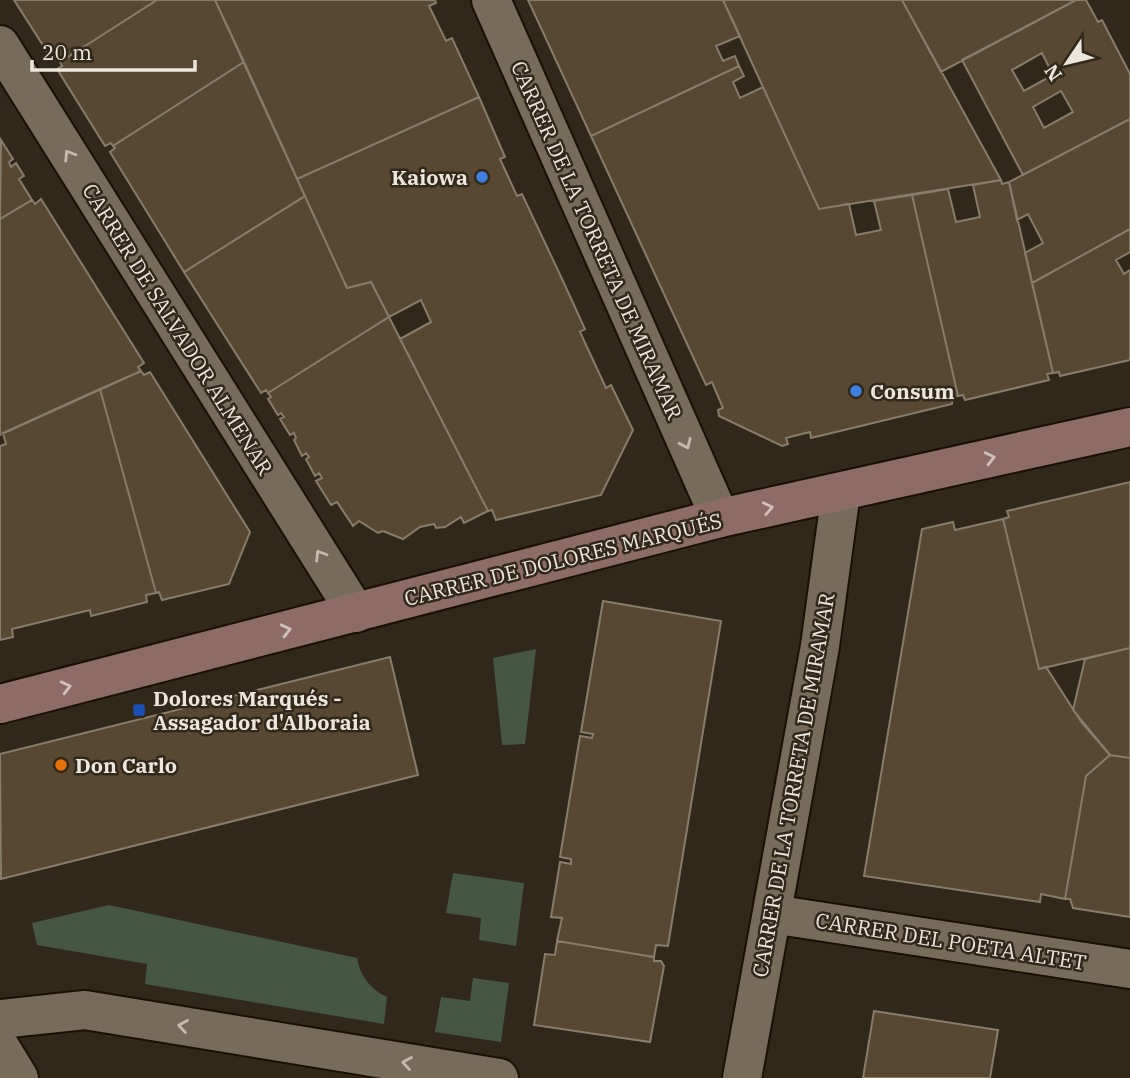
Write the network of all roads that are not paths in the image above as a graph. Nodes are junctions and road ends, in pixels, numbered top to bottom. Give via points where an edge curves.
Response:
1 (491, 0) edge
2 (0, 45) edge
3 (1130, 427) edge
4 (841, 492) junction
5 (720, 518) junction
6 (356, 612) junction
7 (0, 704) edge
8 (772, 914) junction
9 (1130, 969) edge
10 (0, 1019) edge
11 (0, 1047) edge
12 (19, 1078) edge
13 (499, 1078) edge
14 (742, 1078) edge

1 -> 5 street, CARRER DE LA TORRETA DE MIRAMAR
6 -> 2 street, CARRER DE SALVADOR ALMENAR
4 -> 3 street, CARRER DE DOLORES MARQUÉS
5 -> 4 street, CARRER DE DOLORES MARQUÉS
4 - 8 street, CARRER DE LA TORRETA DE MIRAMAR via 820,646
5 - 6 street, CARRER DE DOLORES MARQUÉS
7 -> 6 street, CARRER DE DOLORES MARQUÉS
8 - 9 street, CARRER DEL POETA ALTET
8 - 14 street, CARRER DE LA TORRETA DE MIRAMAR
13 -> 10 street via 85,1010
11 - 12 street

